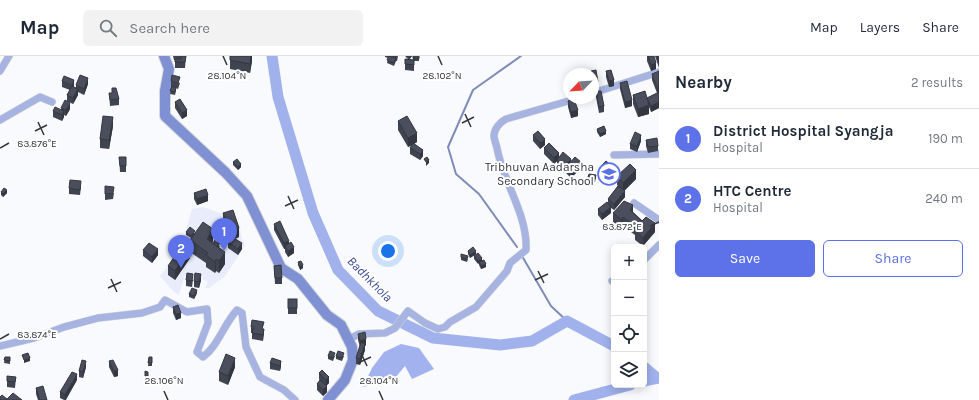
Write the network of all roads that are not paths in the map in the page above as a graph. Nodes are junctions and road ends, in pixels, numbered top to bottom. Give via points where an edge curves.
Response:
1 (10, 56) edge
2 (164, 56) edge
3 (0, 71) edge
4 (659, 72) edge
5 (599, 92) edge
6 (52, 102) dead end
7 (563, 103) edge
8 (0, 120) edge
9 (659, 154) edge
10 (614, 155) dead end
11 (634, 203) dead end
12 (659, 220) edge
13 (659, 245) edge
14 (647, 257) edge
15 (349, 339) junction
16 (0, 346) edge
17 (295, 400) edge
18 (328, 400) edge

1 - 3 street
2 - 15 main road via 169,69 165,91 165,116 247,196 281,268 298,279 327,314 341,325
4 - 5 street
6 - 8 street via 40,97
7 - 15 street via 506,119 500,122 494,136 527,241 526,250 510,263 507,271 476,306 438,329 408,311 395,328 385,333 359,334
9 - 10 street
11 - 12 street
13 - 14 street
15 - 18 main road via 353,360 345,380
16 - 17 street via 98,318 142,313 160,307 164,300 187,312 207,309 208,322 197,352 203,357 210,352 230,317 237,310 242,313 246,347 260,377 284,390

